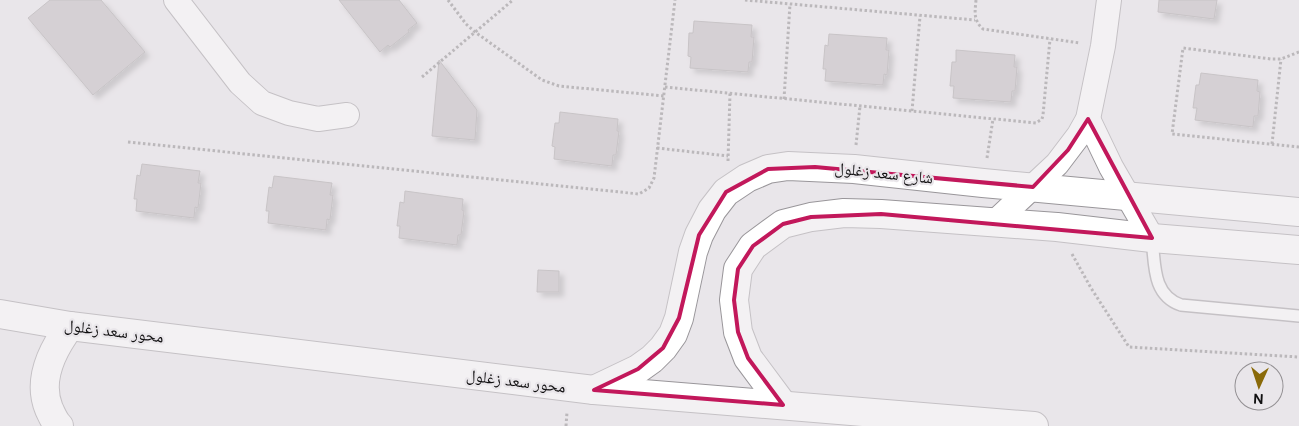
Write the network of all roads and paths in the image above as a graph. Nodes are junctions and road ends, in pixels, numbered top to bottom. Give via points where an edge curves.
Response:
1 (176, 0) edge
2 (448, 0) edge
3 (512, 0) edge
4 (675, 0) edge
5 (745, 0) edge
6 (749, 0) edge
7 (976, 0) edge
8 (1109, 0) edge
9 (790, 4) junction
10 (920, 16) junction
11 (976, 20) junction
12 (475, 32) junction
13 (1050, 39) junction
14 (1102, 46) junction
15 (1299, 52) edge
16 (1281, 59) junction
17 (422, 77) dead end
18 (665, 87) junction
19 (730, 94) junction
20 (664, 96) junction
21 (784, 99) junction
22 (860, 106) junction
23 (912, 111) junction
24 (348, 115) dead end
25 (992, 119) junction
26 (1088, 119) junction
27 (128, 142) dead end
28 (1272, 144) junction
29 (1299, 147) edge
30 (657, 148) junction
31 (728, 156) junction
32 (854, 169) junction
33 (983, 183) junction
34 (1033, 187) junction
35 (726, 192) junction
36 (1127, 195) junction
37 (1299, 212) edge
38 (994, 223) junction
39 (1057, 228) junction
40 (1152, 238) junction
41 (1299, 250) edge
42 (0, 314) edge
43 (1299, 316) edge
44 (70, 326) junction
45 (1299, 357) edge
46 (594, 390) junction
47 (783, 405) junction
48 (59, 426) edge
49 (1034, 426) edge

1 - 24 street via 240,83 262,103 289,113 318,118
2 - 12 path
3 - 12 path
4 - 18 path
5 - 6 path
6 - 9 path
7 - 11 path
8 - 14 street
9 - 10 path
9 - 21 path
10 - 11 path
10 - 23 path
11 - 13 path via 983,29
12 - 17 path
12 - 20 path via 542,80 559,86
13 - 14 path
13 - 25 path via 1042,119 1036,123
14 - 26 street
15 - 16 path
16 - 28 path
16 - 28 path via 1183,48 1172,134
18 - 19 path
18 - 20 path
19 - 21 path
19 - 31 path
20 - 30 path
21 - 22 path
22 - 23 path
22 - 32 path
23 - 25 path
25 - 33 path
26 - 34 street via 1068,150
26 - 36 street
27 - 30 path via 639,194 652,184
28 - 29 path
30 - 31 path
31 - 35 path
32 - 33 street, شارع سعد زغلول
32 - 35 street, شارع سعد زغلول via 797,166 768,169
33 - 34 street, شارع سعد زغلول
34 - 36 street, شارع سعد زغلول
34 - 38 street
35 - 46 street, شارع سعد زغلول via 699,235 688,267 673,334 663,348 638,369
36 - 37 street, شارع سعد زغلول
36 - 40 street
38 - 39 street
38 - 47 street via 881,214 811,216 783,224 753,246 738,269 734,300 738,332 748,358
39 - 40 street
39 - 45 path via 1129,347
40 - 41 street
40 - 43 lane via 1159,285 1167,298 1174,302
42 - 44 street, محور سعد زغلول
44 - 46 street, محور سعد زغلول
44 - 48 street via 59,341 44,381 46,402
46 - 47 street, محور سعد زغلول
47 - 49 street, محور سعد زغلول

